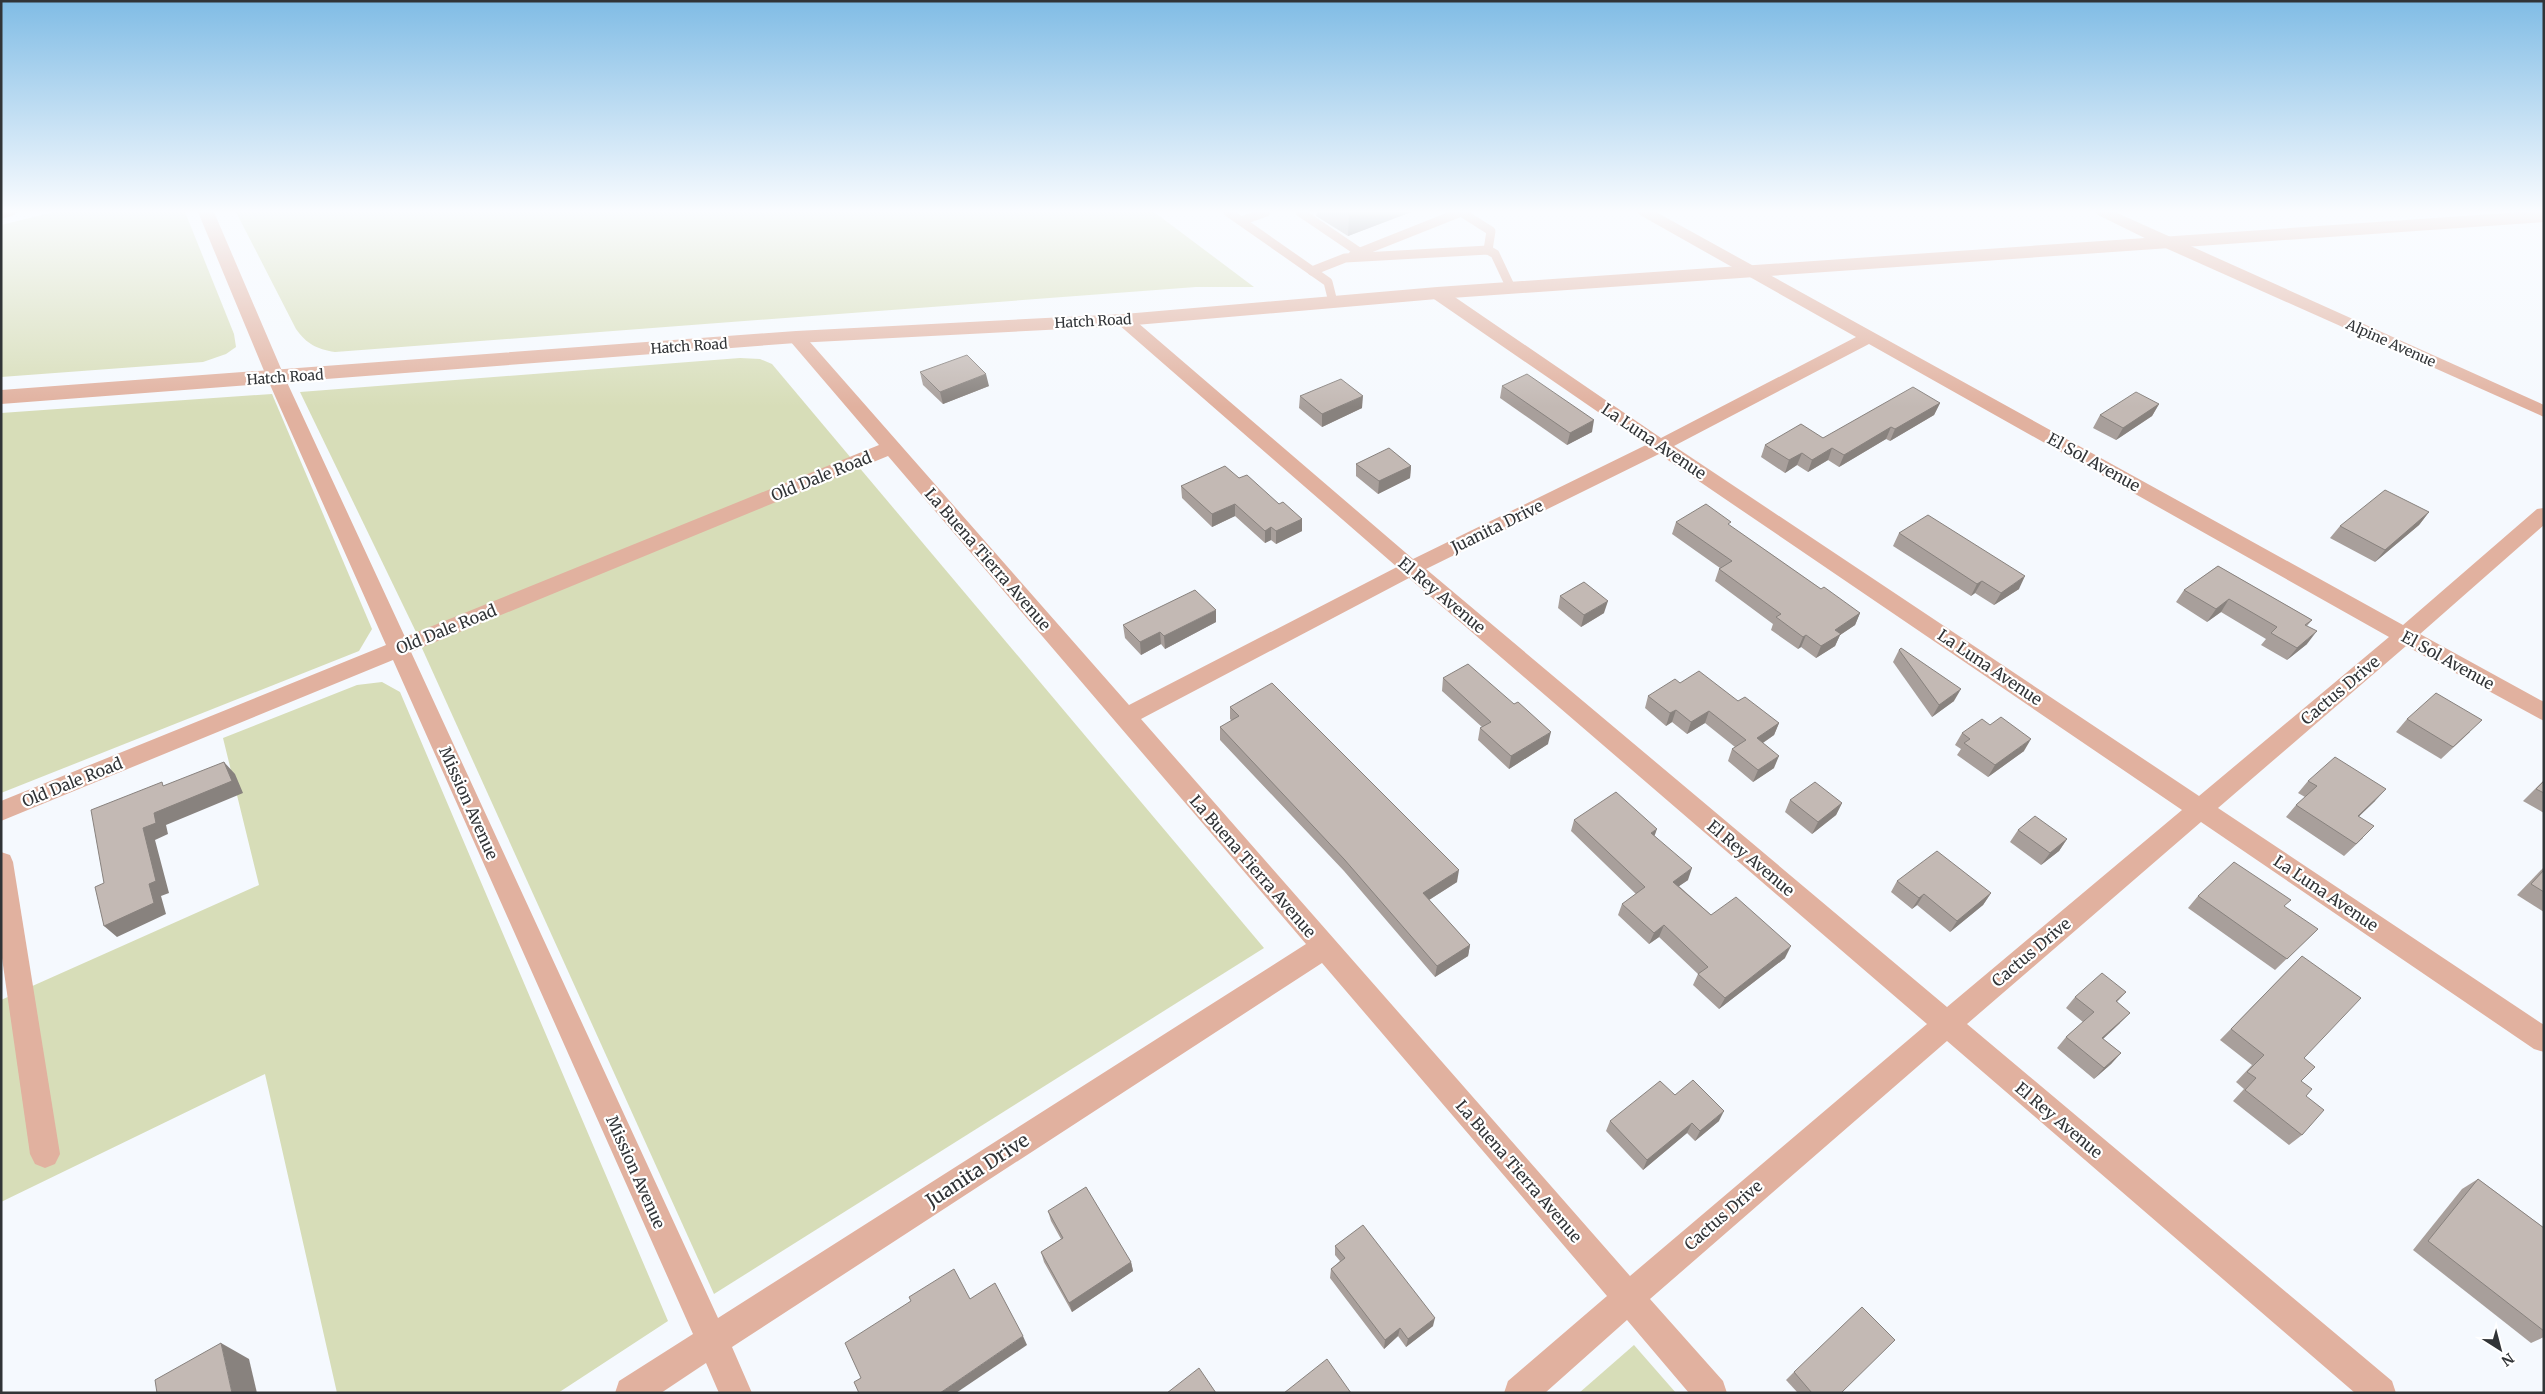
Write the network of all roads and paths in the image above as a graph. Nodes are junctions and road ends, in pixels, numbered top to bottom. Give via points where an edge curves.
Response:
1 (233, 277) edge
2 (1321, 277) edge
3 (1506, 277) edge
4 (1666, 277) edge
5 (1763, 277) edge
6 (2243, 277) edge
7 (1511, 288) junction
8 (1437, 293) junction
9 (1333, 302) junction
10 (1124, 320) junction
11 (796, 337) junction
12 (1870, 337) junction
13 (276, 378) junction
14 (1, 397) edge
15 (2544, 412) edge
16 (1660, 446) junction
17 (892, 447) junction
18 (2544, 514) edge
19 (1411, 568) junction
20 (2405, 635) junction
21 (398, 648) junction
22 (2544, 713) edge
23 (1124, 718) junction
24 (2199, 808) junction
25 (1, 811) edge
26 (1, 862) edge
27 (1324, 947) junction
28 (1946, 1024) junction
29 (2544, 1040) edge
30 (44, 1154) dead end
31 (1628, 1297) junction
32 (712, 1340) junction
33 (630, 1393) edge
34 (736, 1393) edge
35 (1520, 1393) edge
36 (1711, 1393) edge
37 (2380, 1393) edge

1 - 13 street, Mission Avenue
2 - 9 lane via 1328,282
3 - 7 lane
4 - 7 street, Hatch Road
5 - 12 street, El Sol Avenue
6 - 15 street, Alpine Avenue
7 - 8 street, Hatch Road
8 - 9 street, Hatch Road
8 - 16 street, La Luna Avenue
9 - 10 street, Hatch Road
10 - 11 street, Hatch Road
10 - 19 street, El Rey Avenue
11 - 13 street, Hatch Road
11 - 17 street, La Buena Tierra Avenue
12 - 16 street, Juanita Drive
12 - 20 street, El Sol Avenue
13 - 14 street, Hatch Road
13 - 21 street, Mission Avenue
16 - 19 street, Juanita Drive
16 - 24 street, La Luna Avenue
17 - 21 street, Old Dale Road
17 - 23 street, La Buena Tierra Avenue
18 - 20 street, Cactus Drive
19 - 23 street, Juanita Drive
19 - 28 street, El Rey Avenue
20 - 22 street, El Sol Avenue
20 - 24 street, Cactus Drive
21 - 25 street, Old Dale Road
21 - 32 street, Mission Avenue
23 - 27 street, La Buena Tierra Avenue
24 - 28 street, Cactus Drive
24 - 29 street, La Luna Avenue
26 - 30 street
27 - 31 street, La Buena Tierra Avenue
27 - 32 street, Juanita Drive
28 - 31 street, Cactus Drive
28 - 37 street, El Rey Avenue
31 - 35 street, Cactus Drive
31 - 36 street, La Buena Tierra Avenue
32 - 33 street, Juanita Drive
32 - 34 street, Mission Avenue

